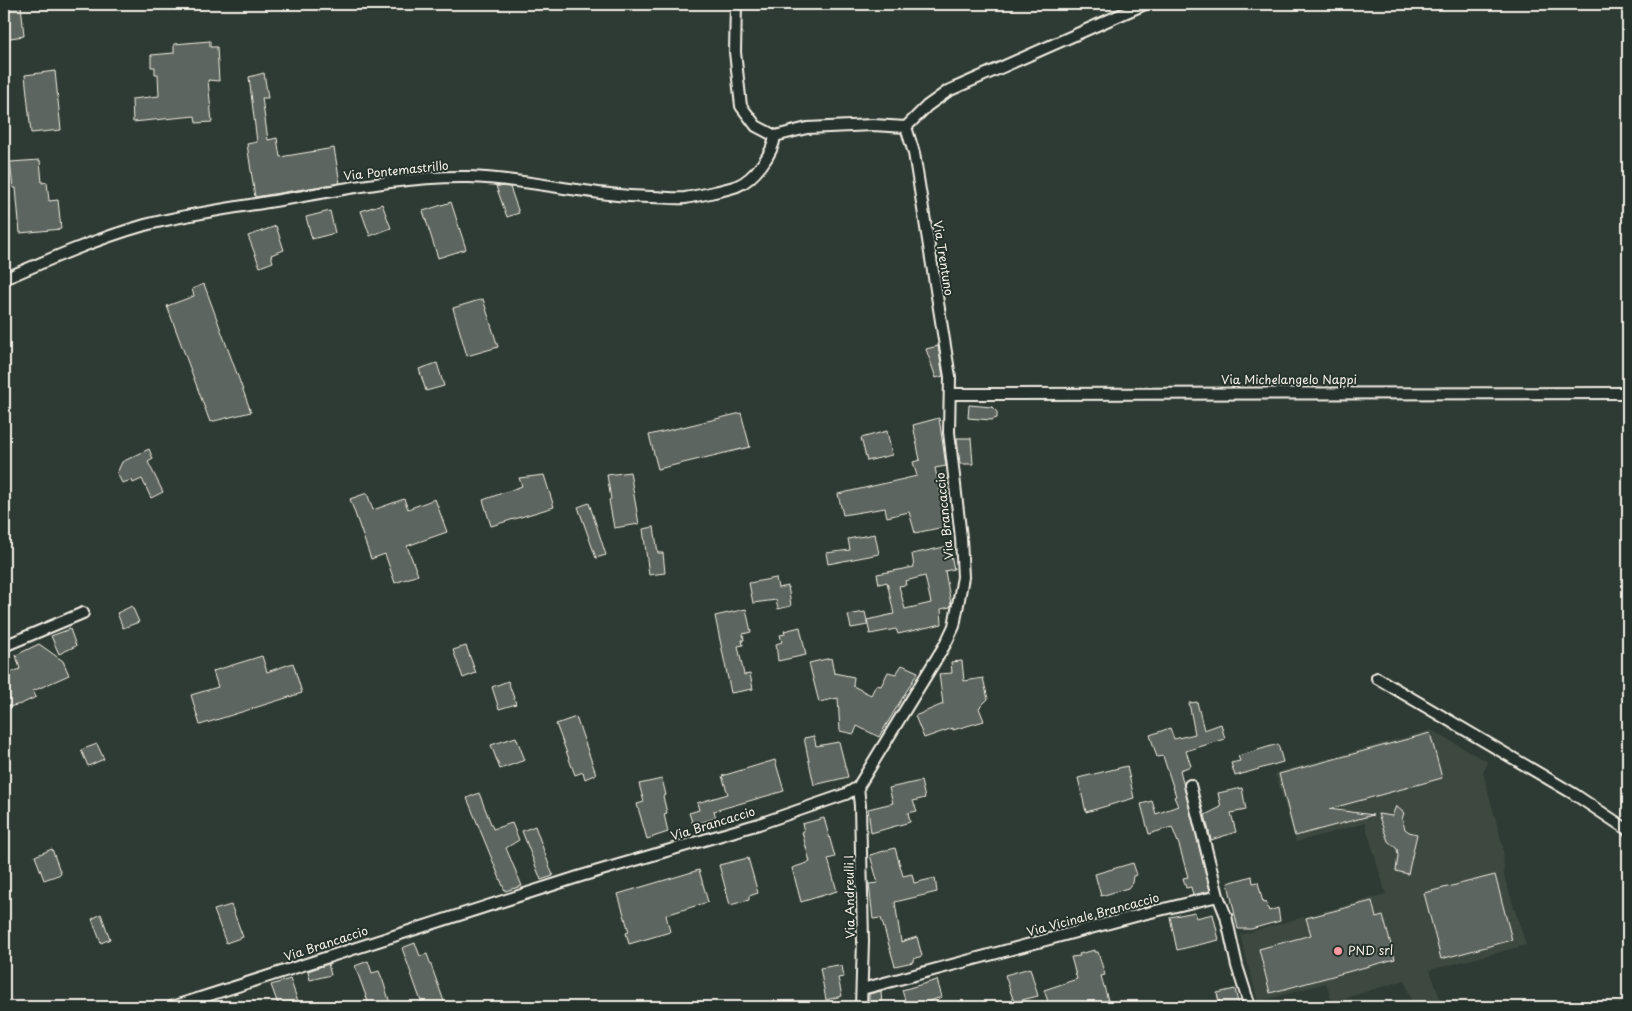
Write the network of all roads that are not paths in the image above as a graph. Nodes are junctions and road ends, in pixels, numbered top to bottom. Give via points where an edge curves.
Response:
1 (736, 4) edge
2 (1145, 4) edge
3 (906, 127) junction
4 (775, 136) junction
5 (4, 279) edge
6 (1628, 392) edge
7 (951, 394) junction
8 (84, 613) dead end
9 (4, 646) edge
10 (1377, 678) dead end
11 (1190, 785) dead end
12 (858, 787) junction
13 (1628, 830) edge
14 (1218, 896) junction
15 (862, 989) junction
16 (172, 1007) edge
17 (860, 1007) edge
18 (1250, 1007) edge

1 - 4 street via 735,52 741,106 756,126
2 - 3 street via 948,91
3 - 4 street via 807,128
3 - 7 street, Via Trentuno via 914,153
4 - 5 street, Via Pontemastrillo via 769,156 748,180 736,186 684,198 599,194 467,177 346,188 147,225 78,247
6 - 7 street, Via Michelangelo Nappi
7 - 12 street, Via Brancaccio via 949,432 962,538 963,577 954,626
8 - 9 street
10 - 13 street via 1574,794
11 - 14 street
12 - 15 street, Via Andreulli I
12 - 16 street, Via Brancaccio via 759,824 581,876
14 - 15 street, Via Vicinale Brancaccio
14 - 18 street
15 - 17 street, Via Andreulli I

